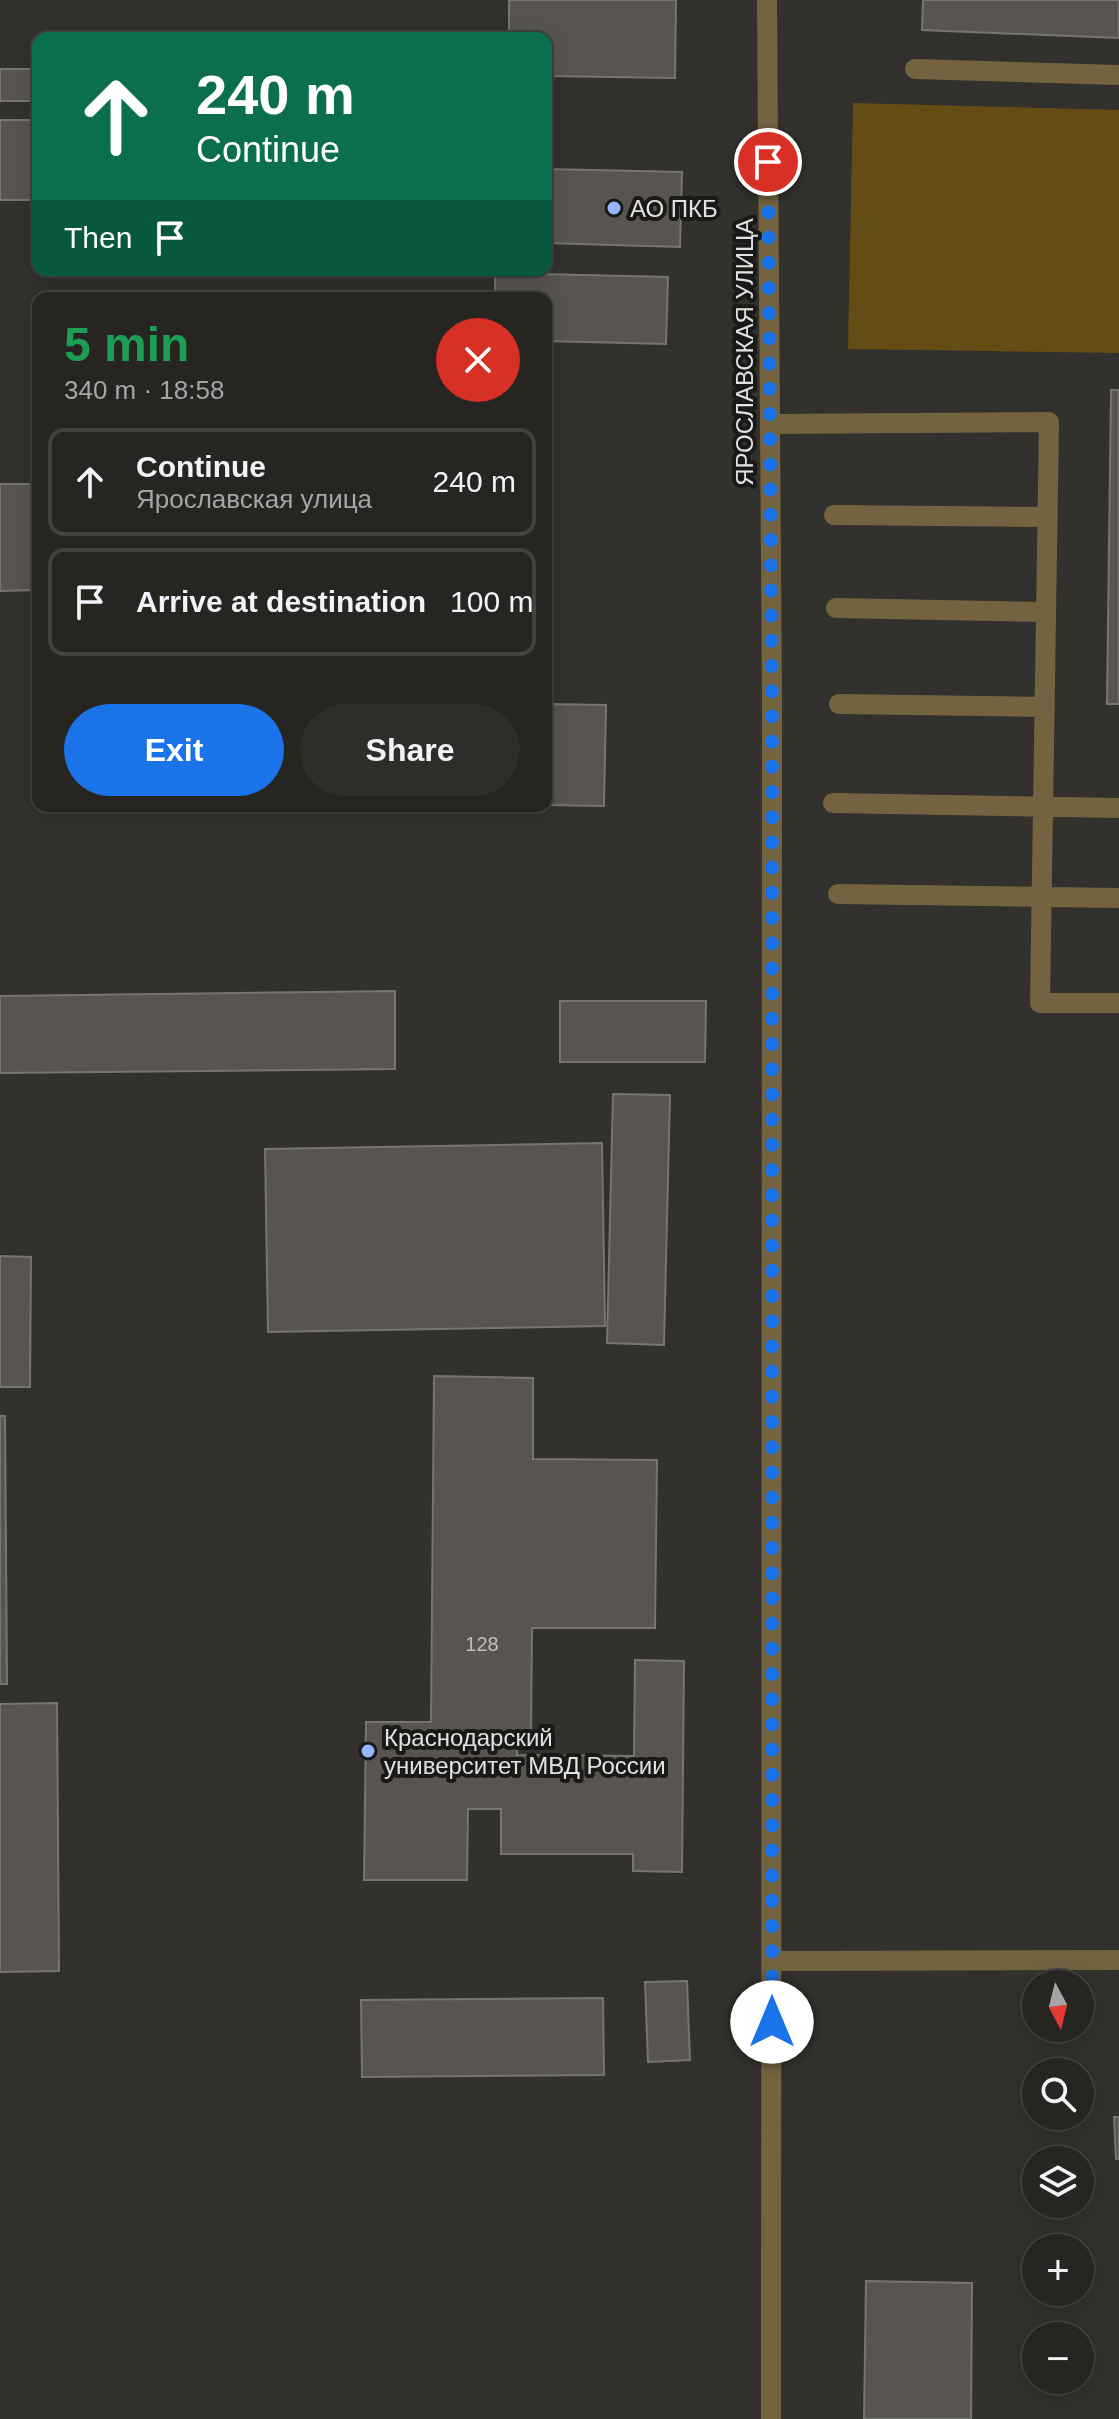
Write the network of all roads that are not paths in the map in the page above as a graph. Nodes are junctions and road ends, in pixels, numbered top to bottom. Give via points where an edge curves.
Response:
1 (767, 0) edge
2 (915, 69) dead end
3 (1119, 75) edge
4 (770, 424) junction
5 (834, 515) dead end
6 (1048, 517) junction
7 (836, 608) dead end
8 (1046, 612) junction
9 (839, 704) dead end
10 (1045, 707) junction
11 (833, 803) dead end
12 (1043, 807) junction
13 (1119, 808) edge
14 (838, 894) dead end
15 (1042, 897) junction
16 (1119, 898) edge
17 (1119, 1003) edge
18 (1119, 1960) edge
19 (772, 1961) junction
20 (771, 2419) edge

1 - 4 street, ЯРОСЛАВСКАЯ УЛИЦА
2 - 3 street
4 - 6 street via 1049,422
4 - 19 street, ЯРОСЛАВСКАЯ УЛИЦА
5 - 6 street
6 - 8 street
7 - 8 street
8 - 10 street
9 - 10 street
10 - 12 street
11 - 12 street
12 - 13 street
12 - 15 street
14 - 15 street
15 - 16 street
15 - 17 street via 1040,1003
18 - 19 street
19 - 20 street, ЯРОСЛАВСКАЯ УЛИЦА

